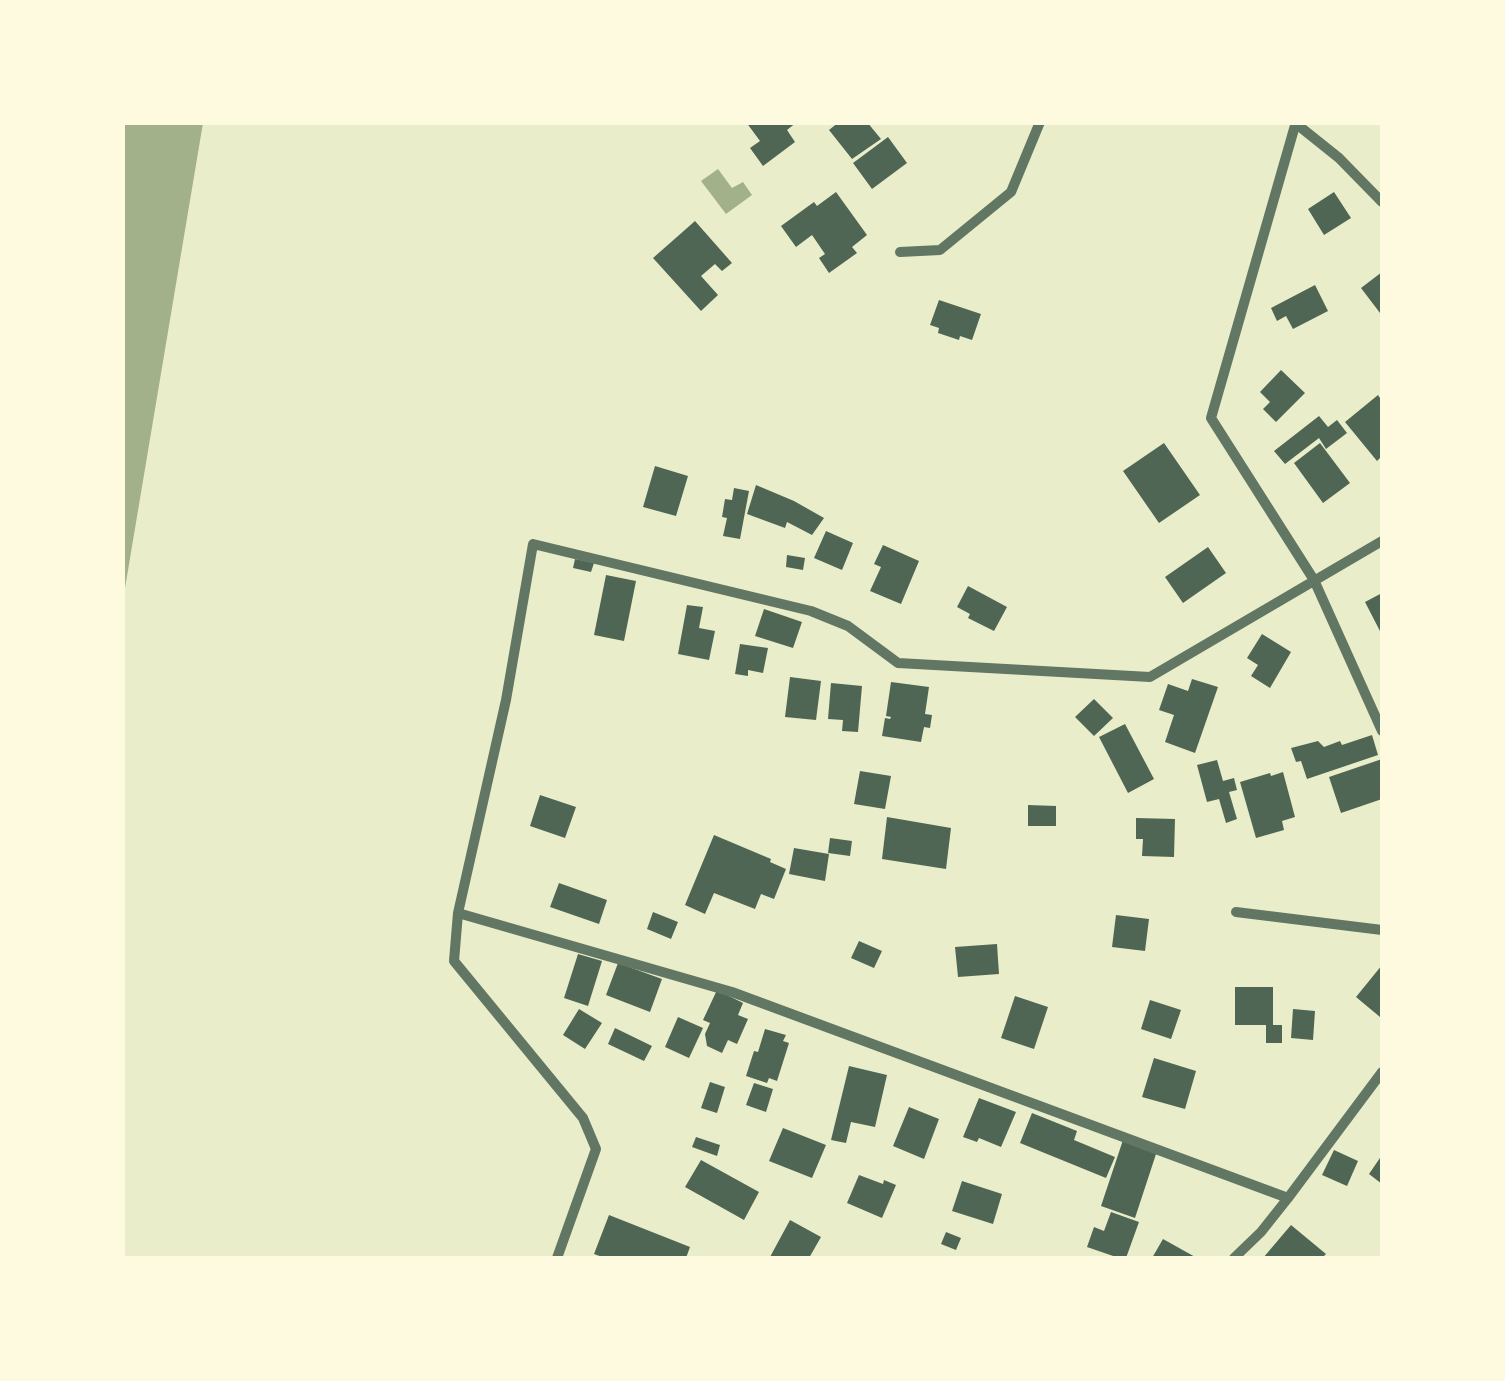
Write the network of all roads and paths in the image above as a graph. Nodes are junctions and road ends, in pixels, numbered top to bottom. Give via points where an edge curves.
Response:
1 (1040, 122) edge
2 (1295, 123) edge
3 (1382, 202) edge
4 (900, 252) dead end
5 (1382, 541) edge
6 (1314, 580) junction
7 (1382, 731) edge
8 (1236, 912) dead end
9 (458, 913) junction
10 (1382, 930) edge
11 (1382, 1072) edge
12 (1288, 1198) junction
13 (556, 1258) edge
14 (1234, 1258) edge

1 - 4 street via 1011,192 940,250
2 - 3 street
2 - 6 street via 1211,418
5 - 6 street
6 - 7 street
6 - 9 street via 1150,678 898,663 848,626 811,611 533,544
8 - 10 street
9 - 12 street via 732,992
9 - 13 street via 454,961 583,1118 596,1149
11 - 12 street
12 - 14 street

